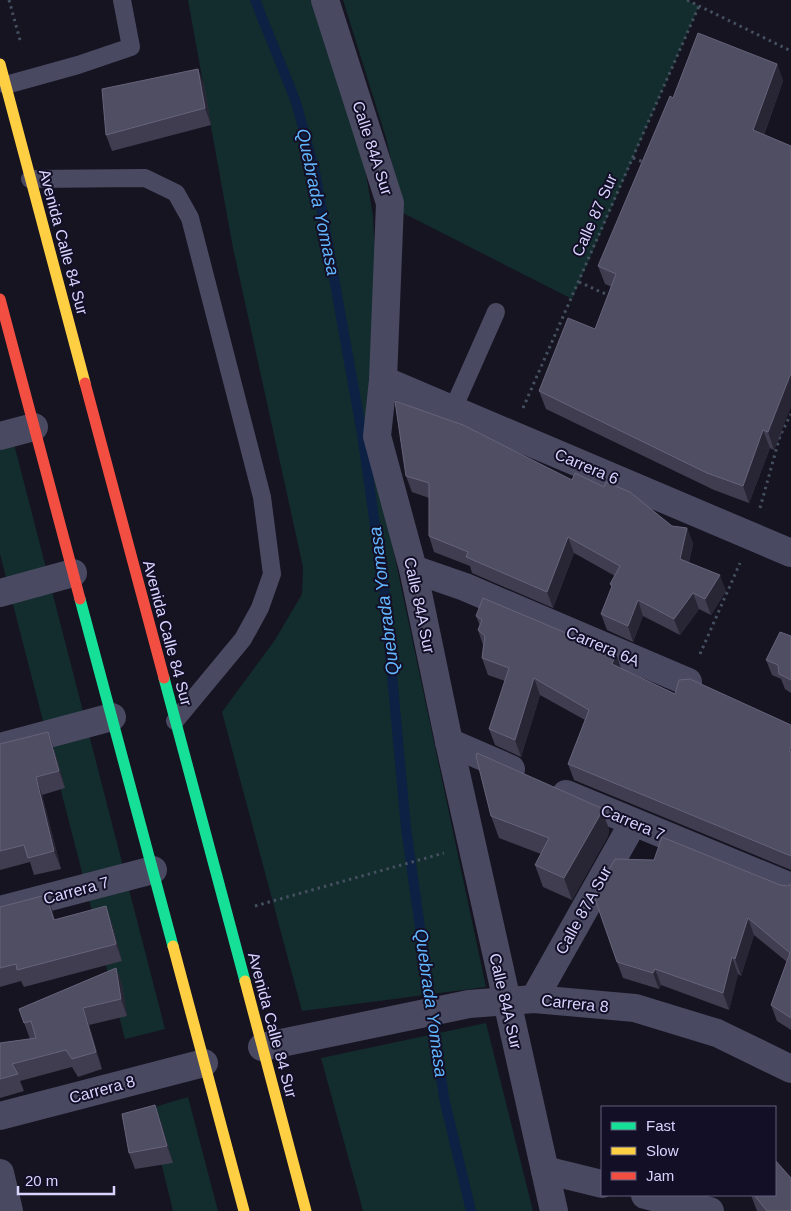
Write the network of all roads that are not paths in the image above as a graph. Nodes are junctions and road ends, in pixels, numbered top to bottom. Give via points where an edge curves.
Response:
1 (122, 0) edge
2 (325, 0) edge
3 (0, 64) edge
4 (6, 85) junction
5 (30, 179) junction
6 (0, 299) edge
7 (496, 312) dead end
8 (383, 380) junction
9 (453, 409) junction
10 (34, 427) junction
11 (0, 436) edge
12 (791, 553) edge
13 (413, 569) junction
14 (73, 573) junction
15 (0, 593) edge
16 (688, 682) edge
17 (112, 717) junction
18 (175, 721) junction
19 (449, 742) junction
20 (0, 747) edge
21 (633, 823) junction
22 (153, 870) junction
23 (791, 887) edge
24 (0, 910) edge
25 (534, 998) junction
26 (506, 1000) junction
27 (262, 1047) junction
28 (204, 1063) junction
29 (791, 1069) edge
30 (0, 1116) edge
31 (545, 1170) junction
32 (0, 1173) edge
33 (601, 1184) edge
34 (649, 1196) edge
35 (9, 1211) edge
36 (244, 1211) edge
37 (306, 1211) edge
38 (554, 1211) edge
39 (710, 1211) edge

1 - 4 lane via 131,47
2 - 8 street, Calle 84A Sur via 390,203
3 - 4 highway, Avenida Calle 84 Sur
4 - 5 highway, Avenida Calle 84 Sur
5 - 18 highway, Avenida Calle 84 Sur
5 - 18 lane via 145,178 176,192 190,218 262,497 272,574 260,608 243,639
6 - 10 highway
7 - 9 lane
8 - 9 street, Carrera 6
8 - 13 street, Calle 84A Sur via 378,436
9 - 12 street, Carrera 6
10 - 11 street
10 - 14 highway
13 - 16 street, Carrera 6A via 464,586
13 - 19 street, Calle 84A Sur
14 - 15 street
14 - 17 highway
17 - 20 street
17 - 22 highway
18 - 27 highway, Avenida Calle 84 Sur
19 - 21 street, Carrera 7
19 - 26 street, Calle 84A Sur
21 - 23 street, Carrera 7
21 - 25 street, Calle 87A Sur
22 - 24 street, Carrera 7
22 - 28 highway
25 - 26 street, Carrera 8
25 - 29 street, Carrera 8 via 635,1008 717,1033
26 - 27 street, Carrera 8 via 469,1004
26 - 31 street, Calle 84A Sur
27 - 37 highway, Avenida Calle 84 Sur
28 - 30 street, Carrera 8
28 - 36 highway
31 - 33 street
31 - 38 street, Calle 84A Sur
32 - 35 street
34 - 39 street

